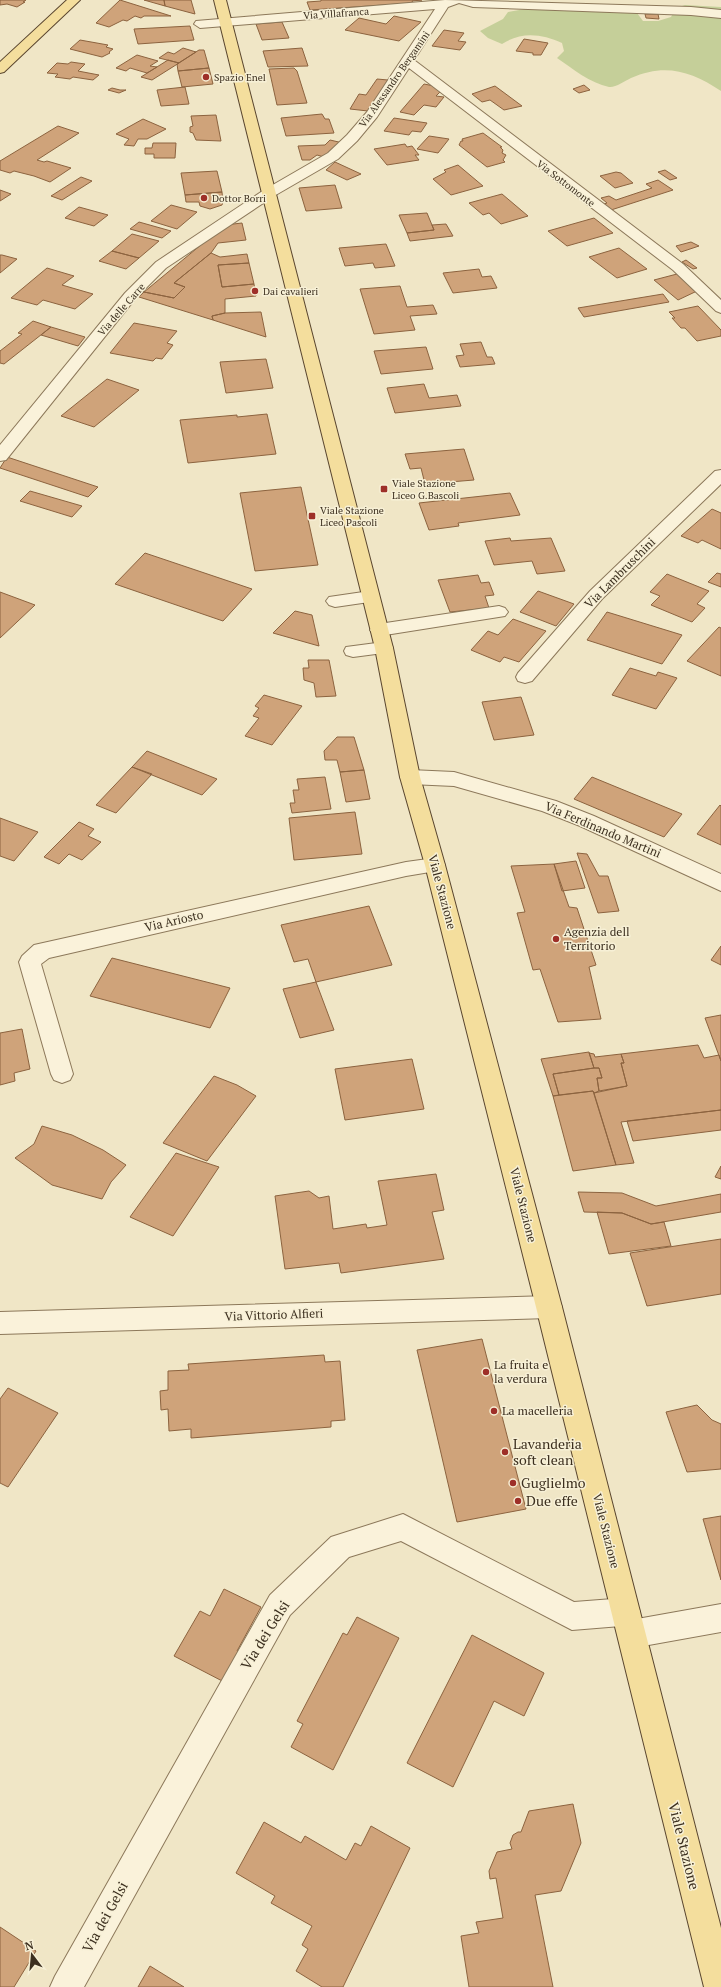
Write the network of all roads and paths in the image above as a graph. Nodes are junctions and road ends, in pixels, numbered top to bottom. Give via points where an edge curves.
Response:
1 (74, 0) edge
2 (220, 0) edge
3 (462, 0) edge
4 (636, 0) edge
5 (450, 2) edge
6 (721, 4) edge
7 (721, 14) edge
8 (227, 22) junction
9 (200, 24) dead end
10 (408, 62) junction
11 (0, 69) edge
12 (269, 193) junction
13 (721, 308) edge
14 (0, 456) edge
15 (721, 475) edge
16 (370, 597) junction
17 (335, 601) dead end
18 (498, 612) dead end
19 (379, 630) junction
20 (384, 648) junction
21 (353, 651) dead end
22 (525, 677) dead end
23 (410, 777) junction
24 (435, 865) junction
25 (721, 883) edge
26 (62, 1074) dead end
27 (549, 1306) junction
28 (0, 1323) edge
29 (721, 1618) edge
30 (629, 1623) junction
31 (66, 1987) edge
32 (720, 1987) edge

1 - 11 main road
2 - 8 main road, Viale Stazione
3 - 7 street via 473,3
4 - 6 street
5 - 8 street, Via Villafranca
5 - 10 street, Via Alessandro Bergamini
8 - 9 street, Via Villafranca
8 - 12 main road, Viale Stazione
10 - 12 street, Via Alessandro Bergamini via 372,114 333,156
10 - 13 street, Via Sottomonte via 678,267
12 - 14 street, Via delle Carre via 161,265 130,296
12 - 16 main road, Viale Stazione
15 - 22 street, Via Lambruschini via 596,595
16 - 17 street
16 - 19 main road, Viale Stazione
18 - 19 street
19 - 20 main road, Viale Stazione
20 - 21 street
20 - 23 main road, Viale Stazione
23 - 24 main road, Viale Stazione
23 - 25 street, Via Ferdinando Martini via 454,779 549,806 588,821
24 - 26 street, Via Ariosto via 406,869 42,951 30,962
24 - 27 main road, Viale Stazione
27 - 28 street, Via Vittorio Alfieri
27 - 30 main road, Viale Stazione
29 - 30 street
30 - 31 street, Via dei Gelsi via 572,1616 403,1527 341,1546 280,1605
30 - 32 main road, Viale Stazione

